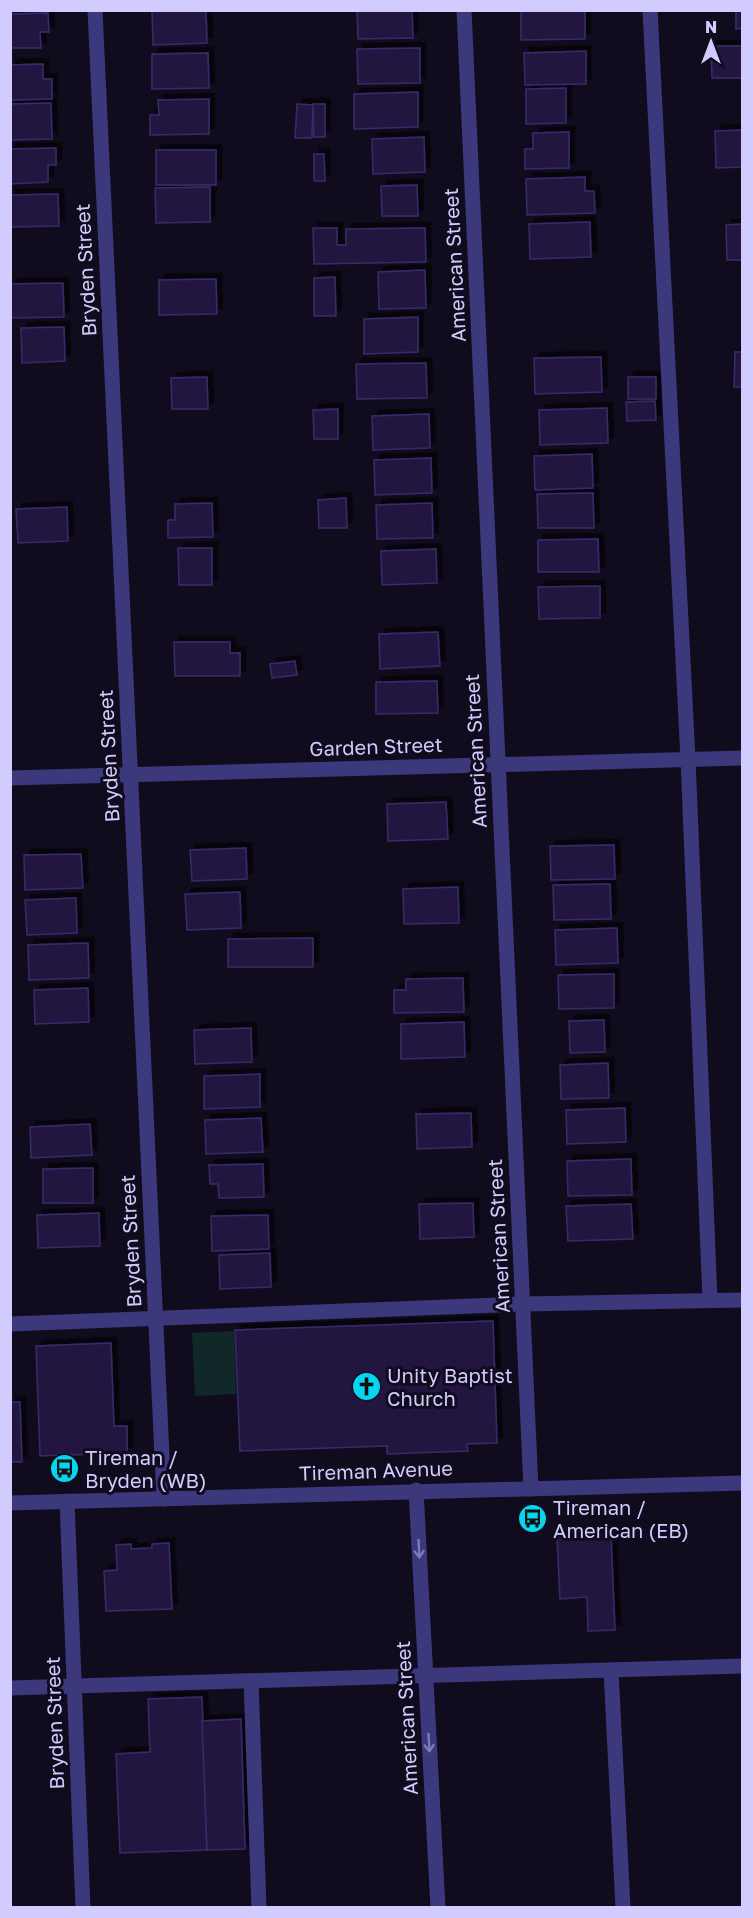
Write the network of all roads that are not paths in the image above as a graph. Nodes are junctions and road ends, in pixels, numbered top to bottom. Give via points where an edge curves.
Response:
1 (95, 10) edge
2 (464, 10) edge
3 (650, 10) edge
4 (742, 758) edge
5 (688, 759) junction
6 (498, 765) junction
7 (130, 774) junction
8 (10, 778) edge
9 (710, 1300) junction
10 (742, 1300) edge
11 (523, 1304) junction
12 (156, 1318) junction
13 (10, 1324) edge
14 (742, 1483) edge
15 (531, 1489) junction
16 (416, 1490) junction
17 (164, 1499) junction
18 (67, 1501) junction
19 (10, 1503) edge
20 (742, 1666) edge
21 (611, 1671) junction
22 (426, 1674) junction
23 (251, 1681) junction
24 (74, 1686) junction
25 (10, 1688) edge
26 (83, 1908) edge
27 (260, 1908) edge
28 (438, 1908) edge
29 (623, 1908) edge

1 - 7 street, Bryden Street
2 - 6 street, American Street
3 - 5 street
4 - 5 street, Garden Street
5 - 6 street, Garden Street
5 - 9 street
6 - 7 street, Garden Street
6 - 11 street, American Street
7 - 8 street, Garden Street
7 - 12 street, Bryden Street
9 - 10 street
9 - 11 street
11 - 12 street
11 - 15 street, American Street
12 - 13 street
12 - 17 street, Bryden Street
14 - 15 street, Tireman Avenue
15 - 16 street, Tireman Avenue
16 - 17 street, Tireman Avenue
16 -> 22 street, American Street
17 - 18 street, Tireman Avenue
18 - 19 street, Tireman Avenue
18 - 24 street, Bryden Street
20 - 21 street
21 - 22 street
21 - 29 street
22 - 23 street
22 -> 28 street, American Street
23 - 24 street
23 - 27 street
24 - 25 street
24 - 26 street, Bryden Street

